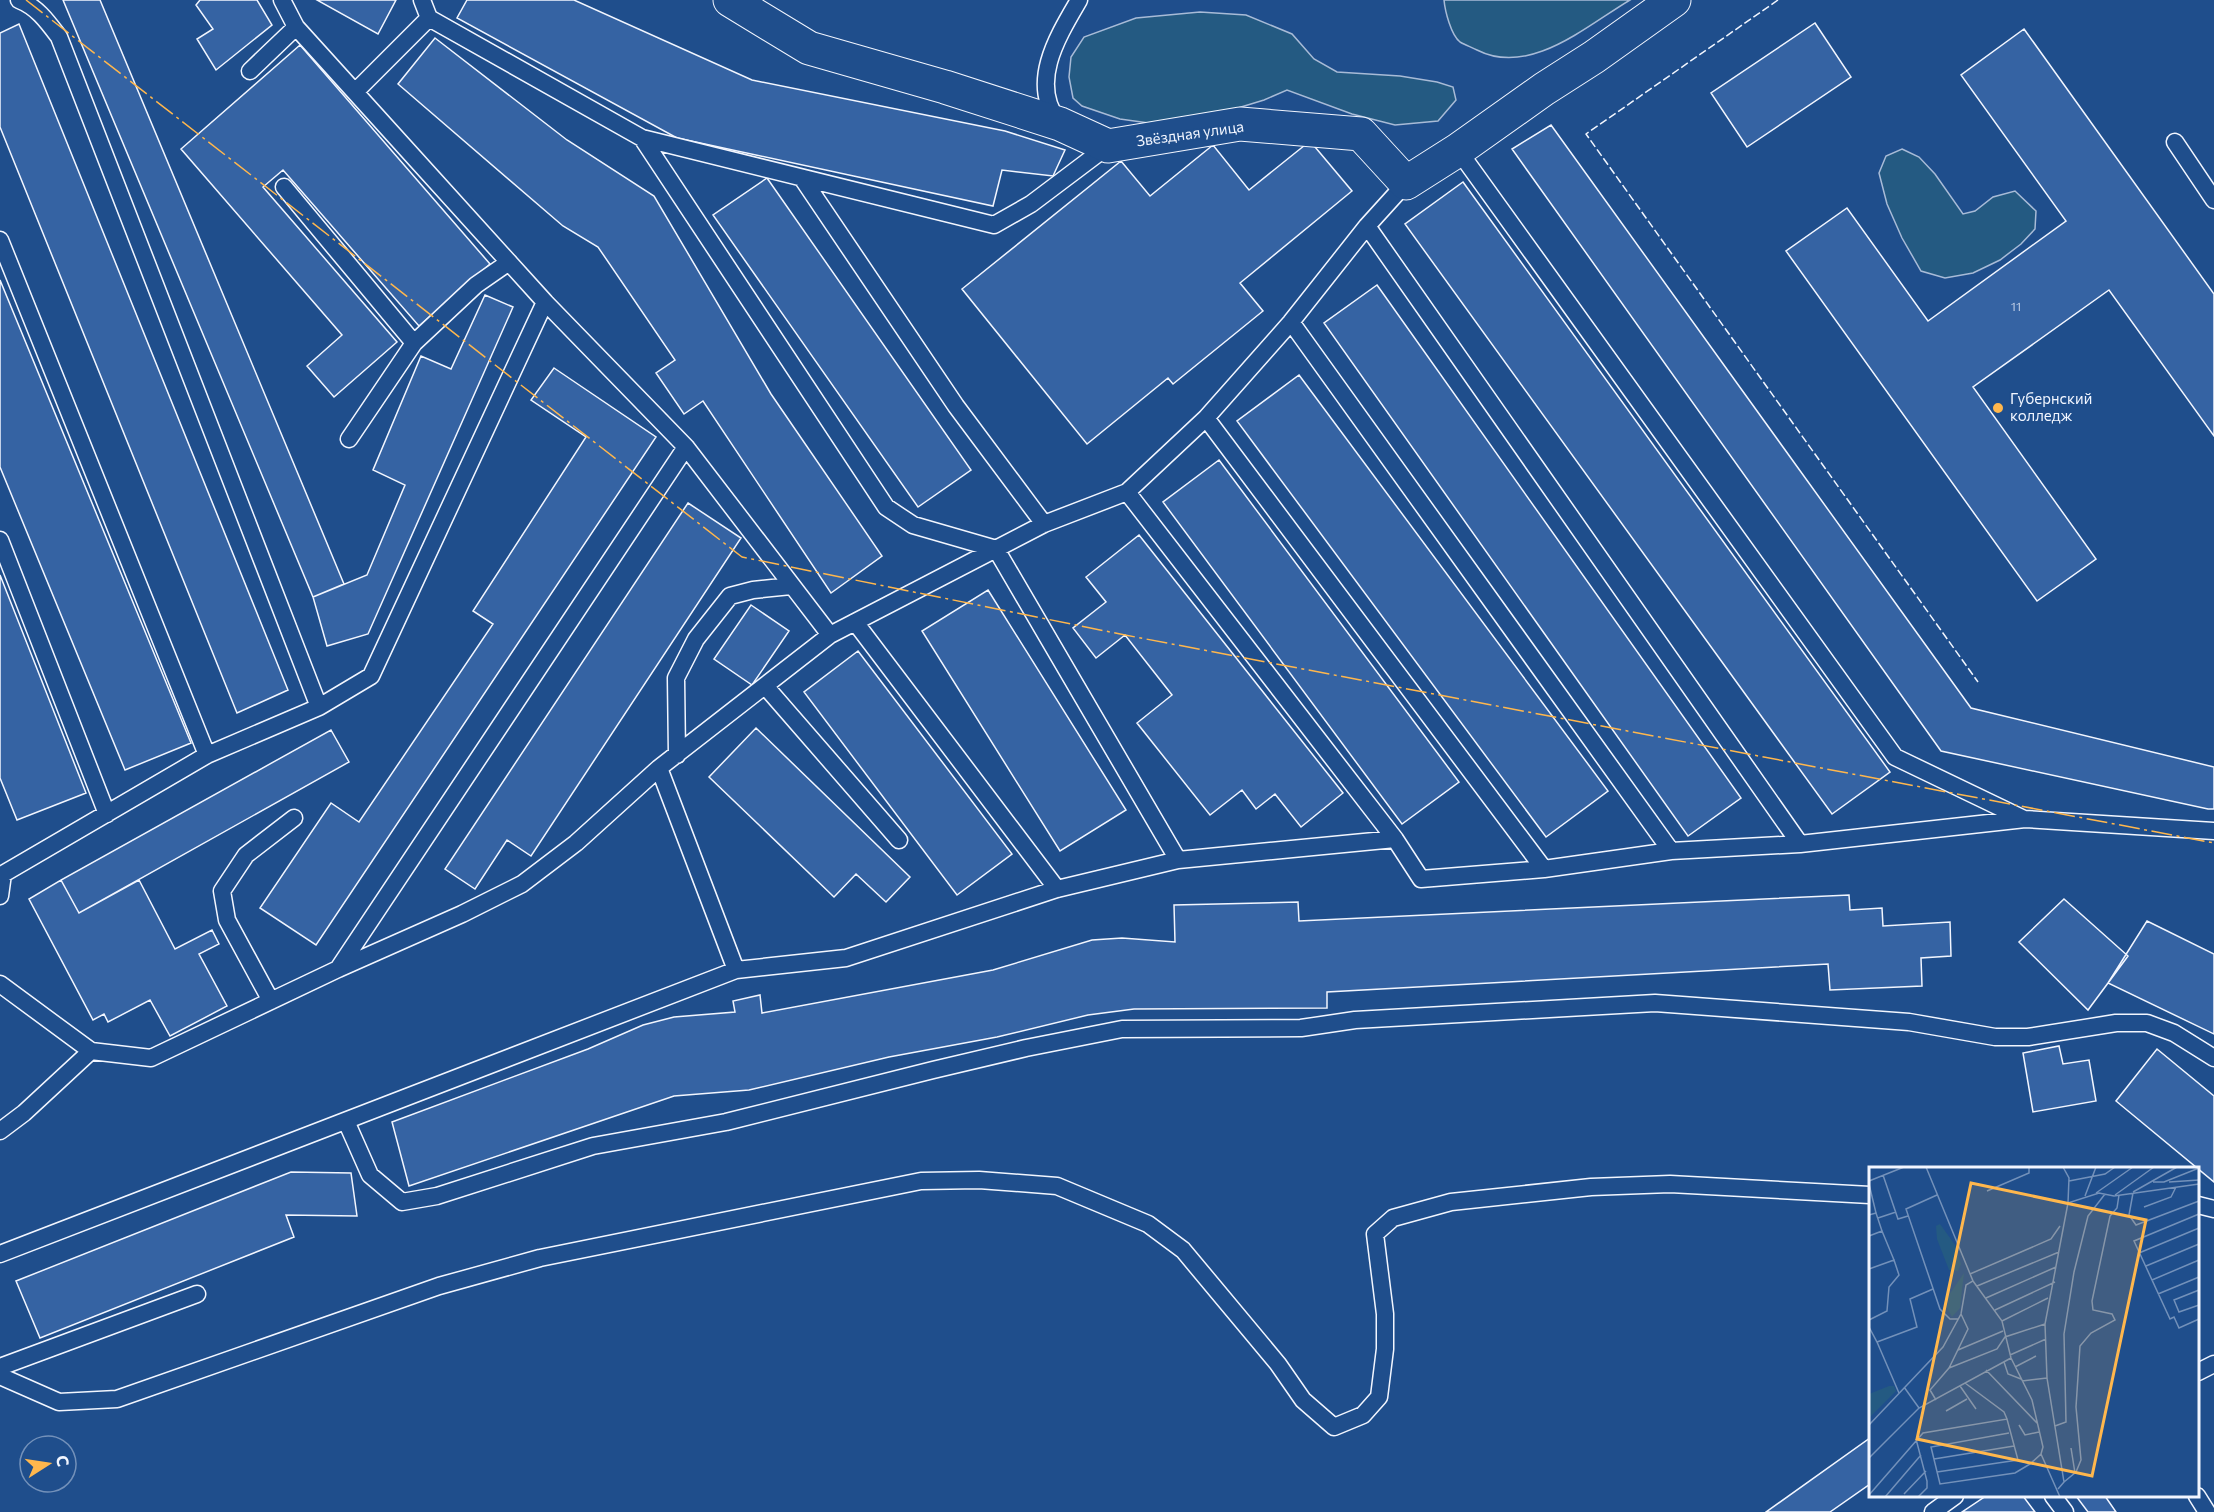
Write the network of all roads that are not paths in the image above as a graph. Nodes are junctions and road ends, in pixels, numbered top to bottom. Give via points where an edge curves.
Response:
1 (19, 0) edge
2 (282, 0) edge
3 (422, 0) edge
4 (730, 0) edge
5 (1079, 0) edge
6 (1674, 0) edge
7 (429, 18) junction
8 (296, 27) junction
9 (250, 71) dead end
10 (356, 90) junction
11 (1060, 124) junction
12 (642, 138) junction
13 (2175, 142) dead end
14 (1108, 146) junction
15 (1458, 150) junction
16 (802, 177) junction
17 (1406, 183) junction
18 (284, 187) dead end
19 (2214, 200) edge
20 (1367, 226) junction
21 (0, 240) edge
22 (509, 262) junction
23 (545, 302) junction
24 (1291, 322) junction
25 (414, 343) junction
26 (1206, 418) junction
27 (349, 439) dead end
28 (686, 447) junction
29 (1127, 492) junction
30 (1044, 524) junction
31 (0, 540) edge
32 (996, 549) junction
33 (791, 586) junction
34 (855, 622) junction
35 (830, 635) junction
36 (766, 687) junction
37 (319, 707) junction
38 (207, 755) junction
39 (677, 755) junction
40 (659, 768) junction
41 (107, 814) junction
42 (294, 818) dead end
43 (2025, 819) junction
44 (2214, 831) edge
45 (1395, 839) junction
46 (899, 840) dead end
47 (1800, 844) junction
48 (1671, 851) junction
49 (1178, 860) junction
50 (1544, 869) junction
51 (2, 870) edge
52 (1057, 889) junction
53 (0, 897) edge
54 (338, 969) junction
55 (736, 970) junction
56 (0, 984) edge
57 (271, 1001) junction
58 (91, 1051) junction
59 (2214, 1058) edge
60 (346, 1121) junction
61 (0, 1131) edge
62 (1869, 1195) edge
63 (2199, 1205) edge
64 (2214, 1209) edge
65 (0, 1254) edge
66 (197, 1294) dead end
67 (2214, 1364) edge
68 (0, 1367) edge
69 (2199, 1371) edge
70 (0, 1376) edge
71 (1954, 1497) edge
72 (2054, 1497) edge
73 (2198, 1497) edge
74 (1933, 1512) edge
75 (2065, 1512) edge
76 (2207, 1512) edge

1 - 37 lane via 31,5 59,37
2 - 8 lane
3 - 7 lane
4 - 11 street via 809,48
5 - 11 lane via 1057,41 1045,78 1049,110
6 - 15 street
7 - 10 lane
7 - 12 lane
8 - 9 lane
8 - 10 lane
10 - 22 lane
11 - 14 street
12 - 16 lane
12 - 32 lane via 886,507 913,525
13 - 19 lane
14 - 16 lane via 1031,204 994,225
14 - 17 street, Звёздная улица via 1240,124 1361,135
15 - 17 street
15 - 43 lane via 1895,757
16 - 30 lane via 956,406
17 - 20 lane
18 - 25 lane
20 - 24 lane
20 - 47 lane
21 - 38 lane
22 - 23 lane
22 - 25 lane via 476,285
23 - 28 lane
23 - 37 lane via 371,676
24 - 26 lane
24 - 48 lane
25 - 27 lane
26 - 29 lane
26 - 50 lane
28 - 33 lane
28 - 54 lane
29 - 30 lane
29 - 45 lane
30 - 32 lane
31 - 41 lane
32 - 34 lane
32 - 49 lane
33 - 35 lane
33 - 39 lane via 730,596 696,639 676,678
34 - 35 lane
34 - 52 lane
35 - 36 lane
36 - 39 lane
36 - 46 lane
37 - 38 lane
38 - 41 lane
39 - 40 lane
40 - 54 lane via 576,843 522,884
40 - 55 lane
41 - 51 lane
42 - 57 lane via 246,855 222,891 227,920
43 - 44 lane
43 - 47 lane
45 - 49 lane
45 - 50 lane via 1421,879
47 - 48 lane
48 - 50 lane
49 - 52 lane
51 - 53 lane
52 - 55 lane via 846,958
54 - 57 lane
55 - 60 lane
56 - 58 lane
57 - 58 lane via 151,1058
58 - 61 lane
59 - 60 lane via 2174,1033 2147,1023 2116,1023 2028,1037 1995,1037 1909,1022 1655,1003 1355,1020 1301,1028 1122,1029 1026,1048 726,1122 593,1146 437,1196 402,1202 370,1176
60 - 65 lane
62 - 70 lane via 1670,1184 1591,1187 1451,1202 1393,1218 1375,1234 1386,1314 1379,1397 1363,1415 1334,1427 1303,1400 1183,1250 1148,1224 1057,1186 979,1180 921,1181 540,1258 439,1286 117,1399 59,1402
63 - 64 lane
66 - 68 lane
67 - 69 lane
71 - 74 lane
72 - 75 lane
73 - 76 lane

